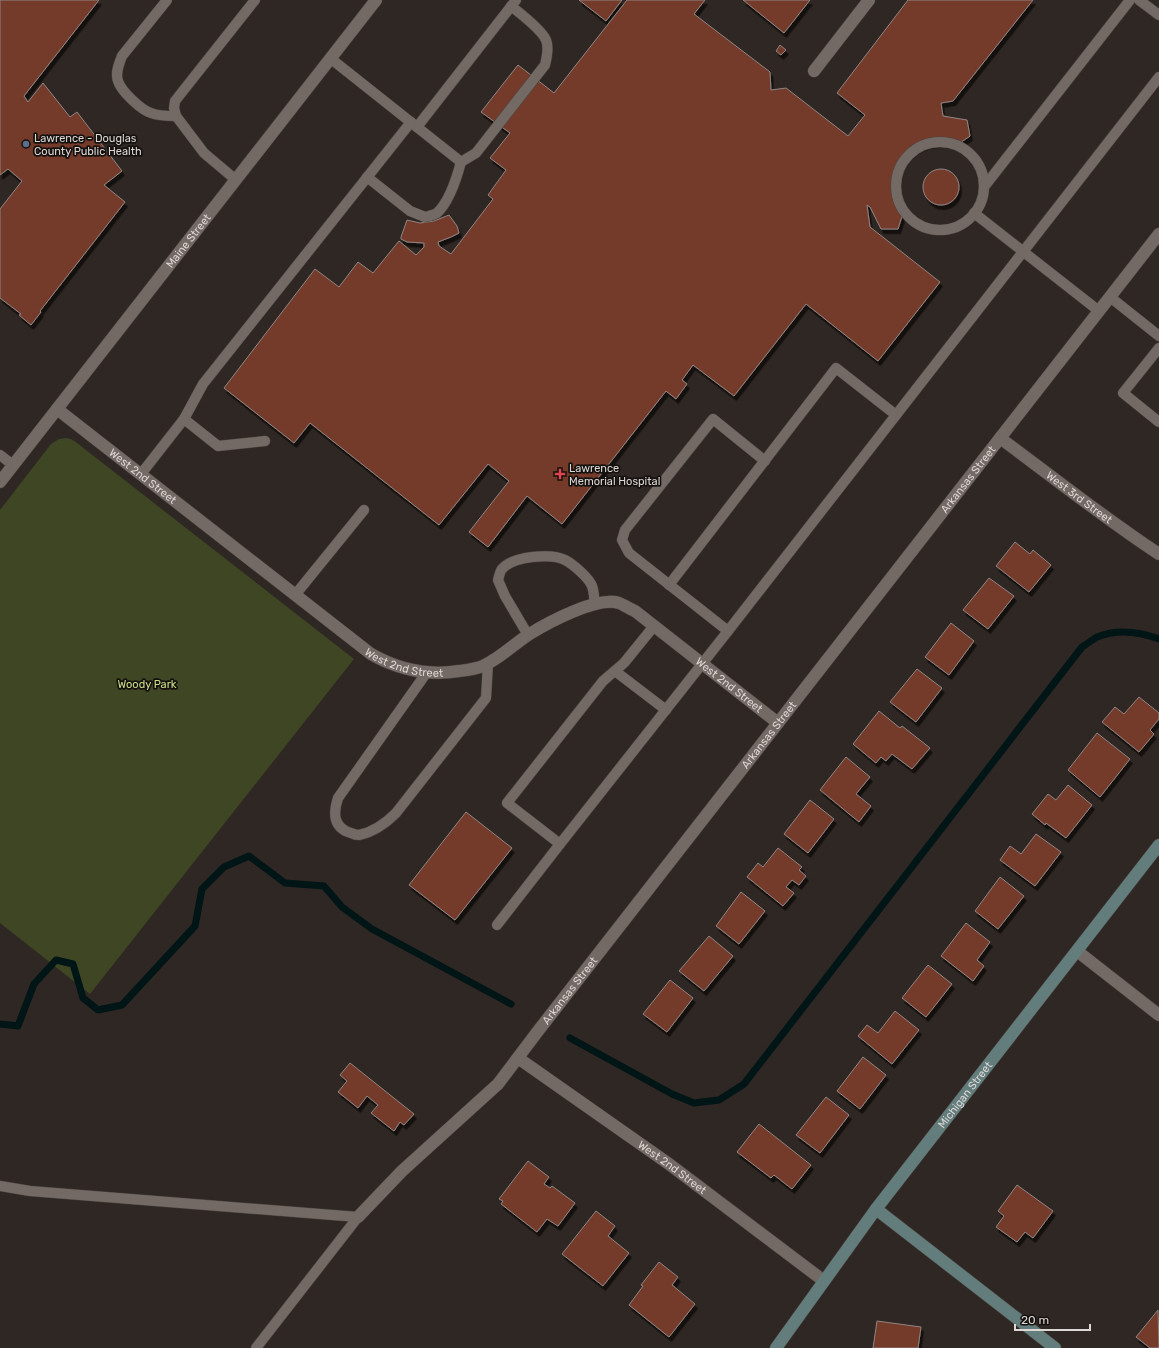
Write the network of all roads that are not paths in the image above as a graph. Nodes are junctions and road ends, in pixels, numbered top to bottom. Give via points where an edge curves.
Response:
1 (167, 0) edge
2 (255, 0) edge
3 (376, 0) edge
4 (869, 0) edge
5 (1130, 0) edge
6 (1139, 0) edge
7 (514, 3) edge
8 (1159, 15) edge
9 (330, 58) junction
10 (814, 72) dead end
11 (1159, 76) edge
12 (176, 116) junction
13 (414, 124) junction
14 (461, 162) junction
15 (367, 177) junction
16 (236, 180) junction
17 (984, 187) junction
18 (974, 213) junction
19 (1159, 234) edge
20 (1023, 251) junction
21 (1110, 297) junction
22 (1099, 311) junction
23 (1159, 336) edge
24 (1159, 348) edge
25 (57, 409) junction
26 (896, 415) junction
27 (184, 419) junction
28 (1159, 422) edge
29 (1000, 438) junction
30 (264, 441) dead end
31 (0, 455) edge
32 (765, 460) junction
33 (13, 465) junction
34 (141, 474) junction
35 (0, 482) edge
36 (364, 510) dead end
37 (1159, 554) edge
38 (670, 585) junction
39 (295, 594) junction
40 (595, 604) junction
41 (654, 626) junction
42 (728, 631) junction
43 (528, 635) junction
44 (488, 663) junction
45 (702, 664) junction
46 (615, 671) junction
47 (427, 672) junction
48 (666, 710) junction
49 (778, 723) junction
50 (560, 844) junction
51 (1159, 845) edge
52 (497, 925) dead end
53 (1077, 951) junction
54 (1159, 1015) edge
55 (518, 1058) junction
56 (0, 1186) edge
57 (876, 1209) junction
58 (358, 1217) junction
59 (824, 1281) junction
60 (256, 1348) edge
61 (776, 1348) edge
62 (1055, 1348) edge

1 - 12 lane via 122,56 118,65 118,81 142,110 152,114
2 - 12 lane via 175,100
3 - 9 street, Maine Street
4 - 10 street
5 - 17 lane
6 - 8 lane
7 - 13 lane
7 - 14 lane via 546,39 548,54 545,65 476,153
9 - 13 lane
9 - 16 street, Maine Street
11 - 20 lane
12 - 16 lane via 204,153
13 - 14 lane
13 - 15 lane
14 - 15 lane via 447,199 437,213 425,217 410,211
15 - 27 lane via 203,384
16 - 25 street, Maine Street
17 - 18 lane via 980,206
17 - 18 lane via 979,164 970,153 943,142 929,144 916,150 905,160 898,173 896,187 899,201 906,214 917,223 930,229 945,230 959,226
18 - 20 lane
19 - 21 street, Arkansas Street
20 - 22 lane
20 - 26 lane
21 - 22 street, Arkansas Street
21 - 23 lane
22 - 29 street, Arkansas Street
24 - 28 lane via 1123,393
25 - 33 street, Maine Street
25 - 34 street, West 2nd Street
26 - 32 lane via 836,368
26 - 42 lane
27 - 30 lane via 218,446
27 - 34 lane
29 - 37 street, West 3rd Street via 1069,491
29 - 49 street, Arkansas Street
31 - 33 lane
32 - 38 lane
32 - 38 lane via 713,419 625,530 622,540 628,553
33 - 35 street, Maine Street
34 - 39 street, West 2nd Street
36 - 39 lane
38 - 42 lane
39 - 47 street, West 2nd Street via 371,654 401,668
40 - 41 street, West 2nd Street via 618,603 635,611
40 - 43 street, West 2nd Street
40 - 43 lane via 592,585 579,570 564,559 545,556 513,561 502,569 498,580
41 - 45 street, West 2nd Street
41 - 46 lane
42 - 45 lane
43 - 44 street, West 2nd Street
44 - 47 street, West 2nd Street via 467,670
44 - 47 lane via 486,698 396,813 381,827 358,835 344,831 336,822 334,809 338,798
45 - 48 lane
45 - 49 street, West 2nd Street
46 - 48 lane
46 - 50 lane via 603,681 508,803
48 - 50 lane
49 - 55 street, Arkansas Street
50 - 52 lane
51 - 53 street, Michigan Street
53 - 54 street
53 - 57 street, Michigan Street
55 - 58 street, Arkansas Street via 498,1084 402,1171
55 - 59 street, West 2nd Street via 669,1164
56 - 58 lane via 30,1191
57 - 59 street, Michigan Street
57 - 62 street
58 - 60 lane
59 - 61 street, Michigan Street

